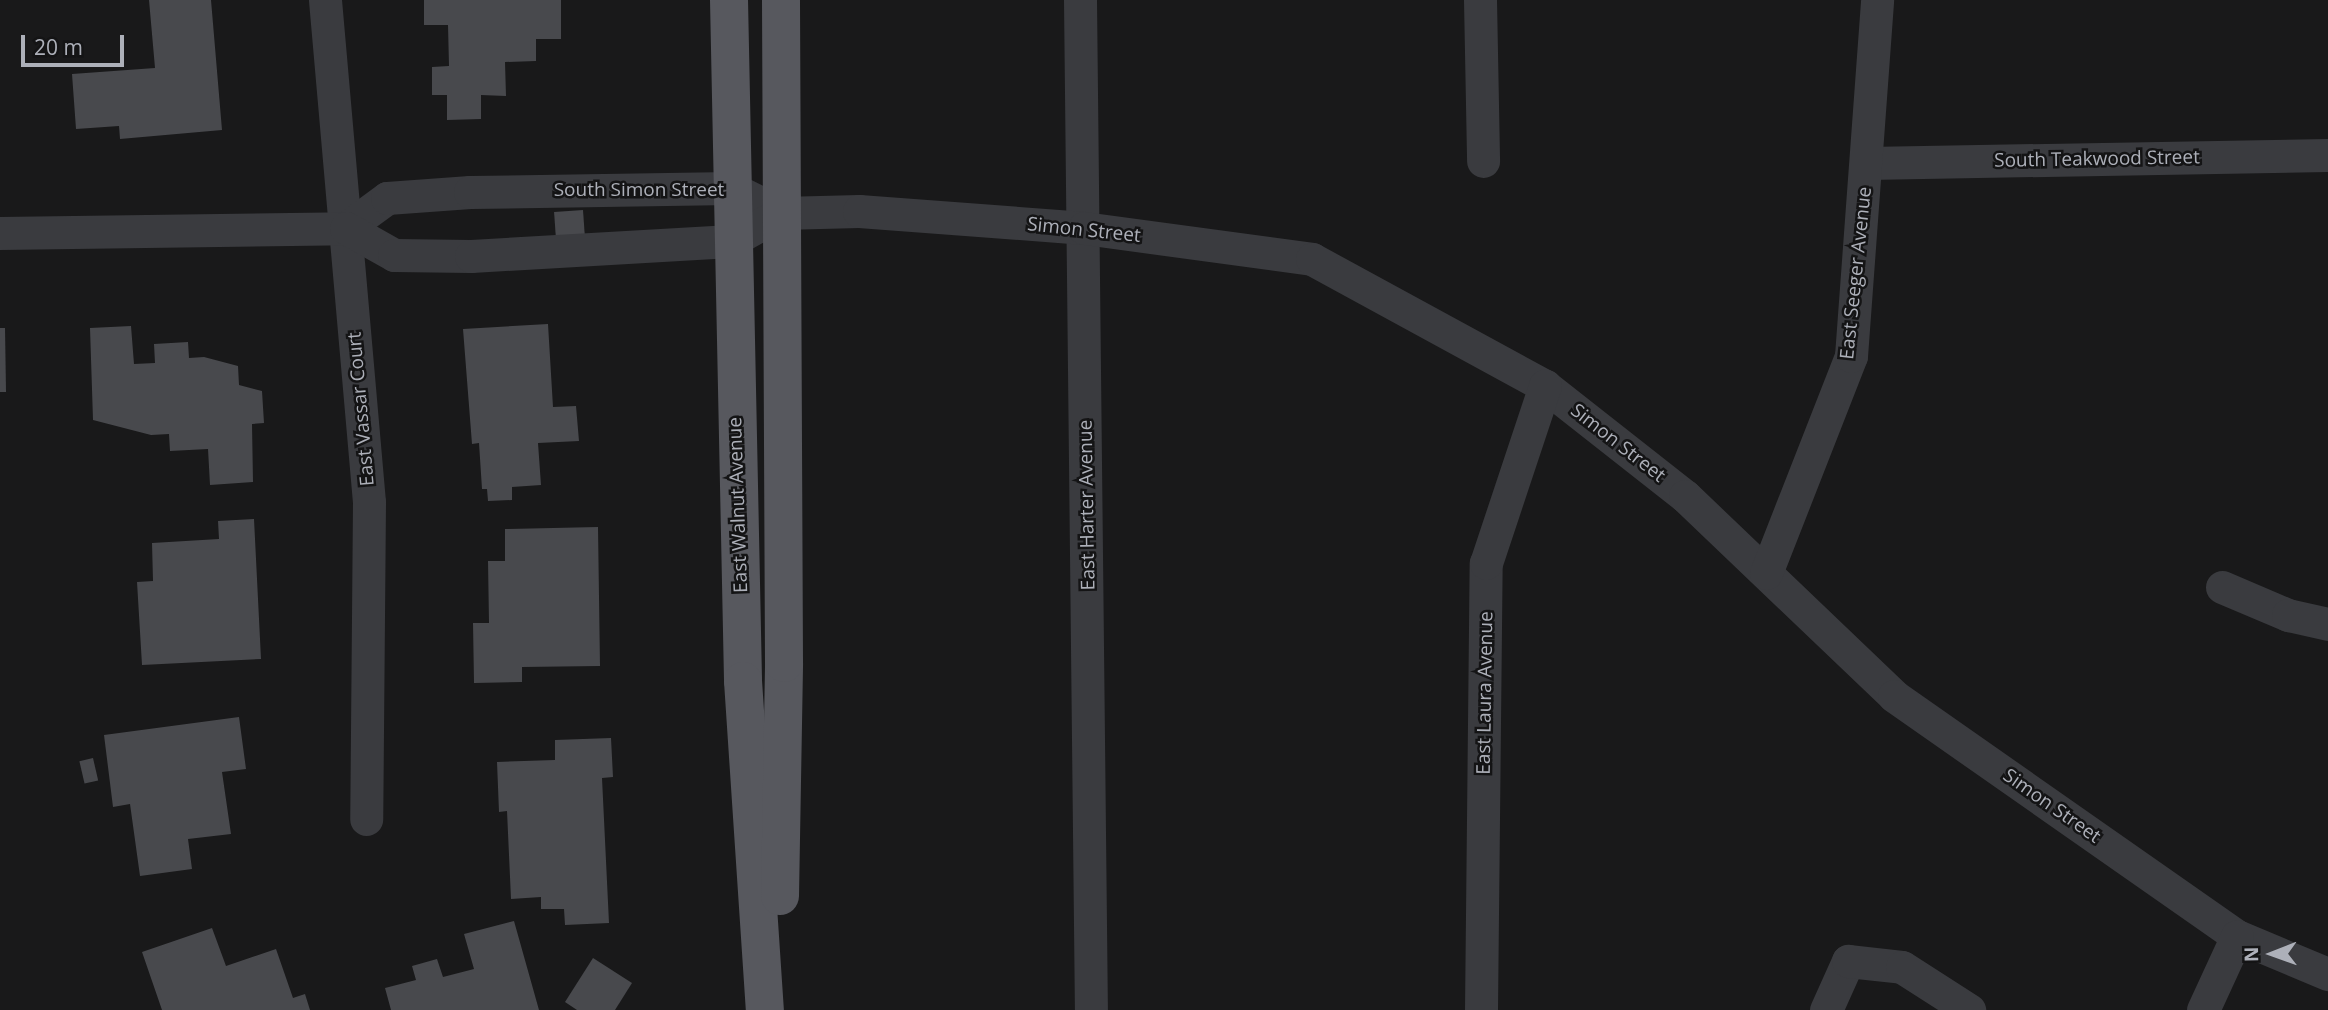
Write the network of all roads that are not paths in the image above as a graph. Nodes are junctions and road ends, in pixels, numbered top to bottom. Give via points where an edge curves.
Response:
1 (325, 0) edge
2 (729, 0) edge
3 (781, 0) edge
4 (1080, 0) edge
5 (1480, 0) edge
6 (1877, 0) edge
7 (2328, 155) edge
8 (1483, 161) dead end
9 (1867, 163) junction
10 (731, 188) junction
11 (781, 213) junction
12 (346, 228) junction
13 (1084, 228) junction
14 (0, 233) edge
15 (732, 241) junction
16 (1545, 386) junction
17 (1766, 573) junction
18 (2222, 587) dead end
19 (2328, 624) edge
20 (366, 819) dead end
21 (2237, 936) junction
22 (2328, 974) edge
23 (765, 1010) edge
24 (778, 1010) edge
25 (1091, 1010) edge
26 (1481, 1010) edge
27 (1826, 1010) edge
28 (1969, 1010) edge
29 (2203, 1010) edge

1 - 12 street, East Vassar Court
2 - 10 main road, East Walnut Avenue
3 - 11 main road
4 - 13 street, East Harter Avenue
5 - 8 street
6 - 9 street, East Seeger Avenue
7 - 9 street, South Teakwood Street
9 - 17 street, East Seeger Avenue via 1851,356
10 - 11 street, South Simon Street
10 - 12 street, South Simon Street via 470,192 387,198
10 - 15 main road, East Walnut Avenue
11 - 13 street, Simon Street via 859,211
11 - 15 street
11 - 24 main road via 784,663
12 - 14 street
12 - 15 street via 394,255 471,256
12 - 20 street, East Vassar Court via 369,502
13 - 16 street, Simon Street via 1312,259
13 - 25 street, East Harter Avenue
15 - 23 main road, East Walnut Avenue via 743,681
16 - 17 street, Simon Street via 1685,496
16 - 26 street, East Laura Avenue via 1486,563
17 - 21 street, Simon Street via 1894,696
18 - 19 street via 2288,615
21 - 22 street, Simon Street
21 - 29 street
27 - 28 street via 1848,961 1902,967

